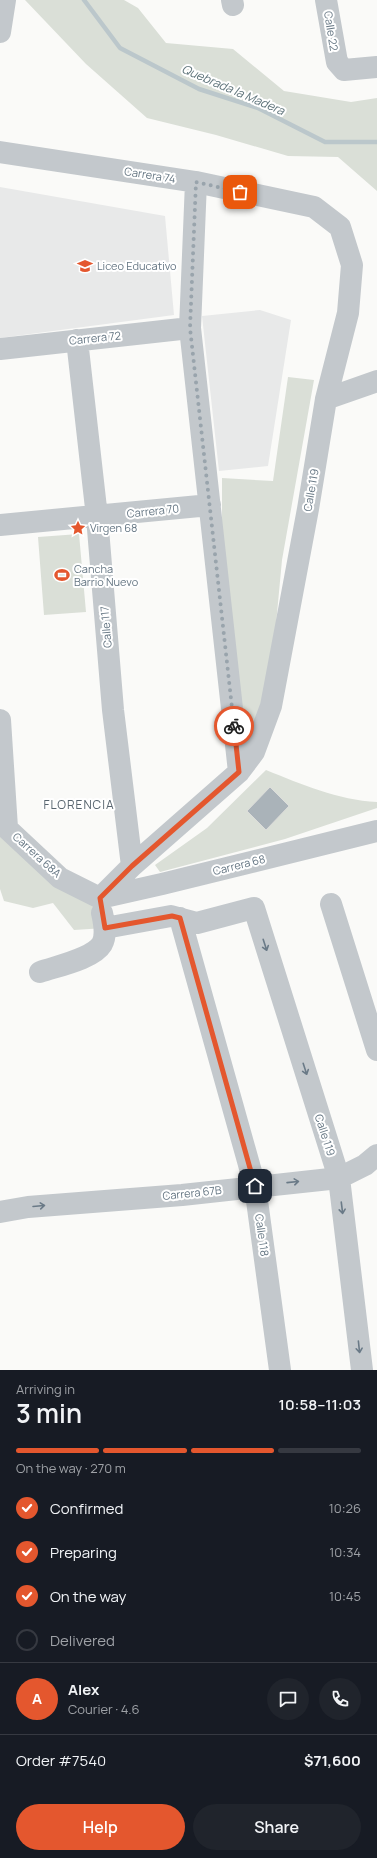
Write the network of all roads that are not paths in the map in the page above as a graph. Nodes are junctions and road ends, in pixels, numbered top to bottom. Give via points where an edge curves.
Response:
1 (5, 0) edge
2 (326, 0) edge
3 (0, 32) edge
4 (377, 66) edge
5 (0, 152) edge
6 (196, 182) junction
7 (340, 227) joint
8 (190, 328) junction
9 (77, 340) junction
10 (0, 349) edge
11 (377, 381) edge
12 (326, 399) junction
13 (210, 505) junction
14 (97, 516) junction
15 (0, 525) edge
16 (0, 720) edge
17 (239, 772) junction
18 (4, 825) edge
19 (377, 831) edge
20 (132, 866) junction
21 (100, 898) junction
22 (331, 904) dead end
23 (180, 918) junction
24 (104, 935) junction
25 (40, 972) dead end
26 (377, 1050) edge
27 (377, 1155) edge
28 (339, 1178) junction
29 (255, 1186) junction
30 (0, 1212) edge
31 (280, 1370) edge
32 (362, 1370) edge

1 - 3 street
2 - 4 street, Calle 22 via 337,62 344,70
5 - 6 street, Carrera 74
6 - 7 street, Carrera 74 via 314,207
6 - 8 street
7 - 12 street, Calle 119 via 352,265 348,313
8 - 9 street, Carrera 72
8 - 13 street
9 - 10 street, Carrera 72
9 - 14 street, Calle 117
11 - 12 street
12 - 17 street, Calle 119 via 271,706 254,752
13 - 14 street, Carrera 70
13 - 17 street
14 - 15 street, Carrera 70
14 - 20 street, Calle 117 via 113,710
16 - 18 street
17 - 20 street
18 - 21 street, Carrera 68A via 60,878
19 - 21 street, Carrera 68
20 - 21 street
21 - 24 street
22 - 26 street
23 - 24 street via 172,916
23 -> 28 street, Calle 119 via 197,923 254,908
23 - 29 street, Calle 118
24 - 25 street via 92,954
27 - 28 street, Carrera 67B via 365,1165
29 -> 28 street, Carrera 67B
28 -> 32 street, Calle 119
30 -> 29 street, Carrera 67B via 28,1207
29 - 31 street, Calle 118

